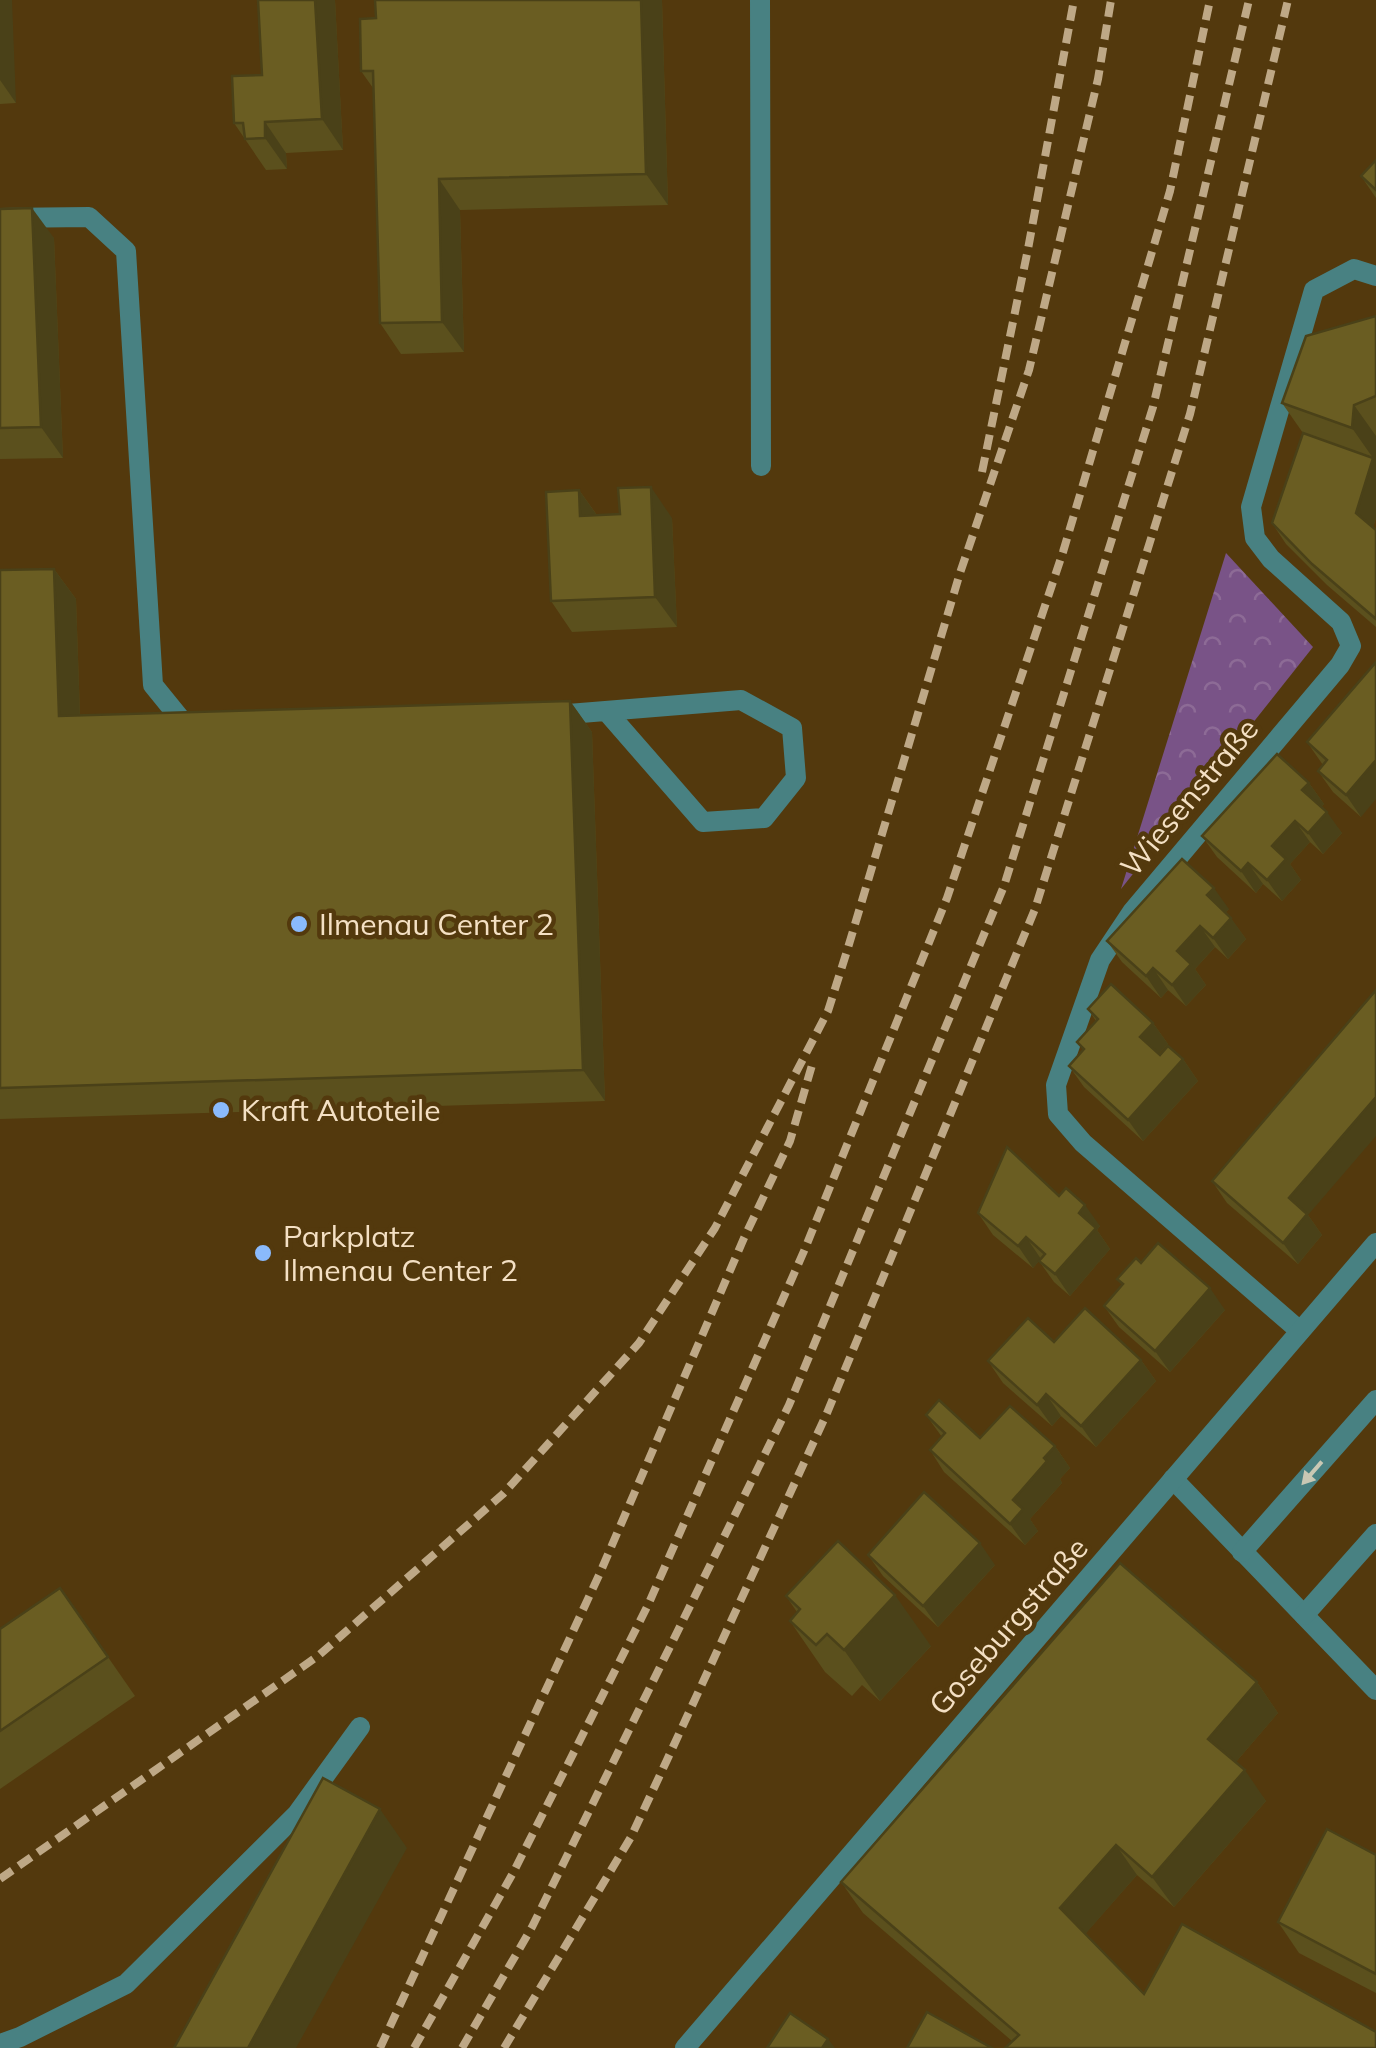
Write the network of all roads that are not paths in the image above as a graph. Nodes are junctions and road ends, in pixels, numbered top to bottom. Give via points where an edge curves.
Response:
1 (760, 0) edge
2 (0, 218) edge
3 (1376, 276) edge
4 (761, 466) dead end
5 (607, 712) junction
6 (528, 716) edge
7 (211, 732) edge
8 (1376, 1243) edge
9 (1300, 1331) junction
10 (1376, 1400) edge
11 (1173, 1479) junction
12 (1376, 1534) edge
13 (1242, 1552) junction
14 (1304, 1615) junction
15 (1376, 1690) edge
16 (360, 1727) dead end
17 (0, 2044) edge
18 (685, 2048) edge

1 - 4 street
2 - 7 street via 89,216 126,251 153,686 192,732
3 - 9 street, Wiesenstraße via 1354,269 1314,290 1251,507 1254,538 1341,622 1351,646 1132,912 1100,960 1056,1085 1058,1114 1083,1143
5 - 5 street via 703,822 764,818 796,778 792,728 741,700
5 - 6 street
8 - 9 street, Goseburgstraße
9 - 11 street, Goseburgstraße
10 -> 13 street
11 - 13 street
11 - 18 street, Goseburgstraße
12 - 14 street
13 - 14 street
14 - 15 street
16 - 17 street via 297,1814 126,1984

